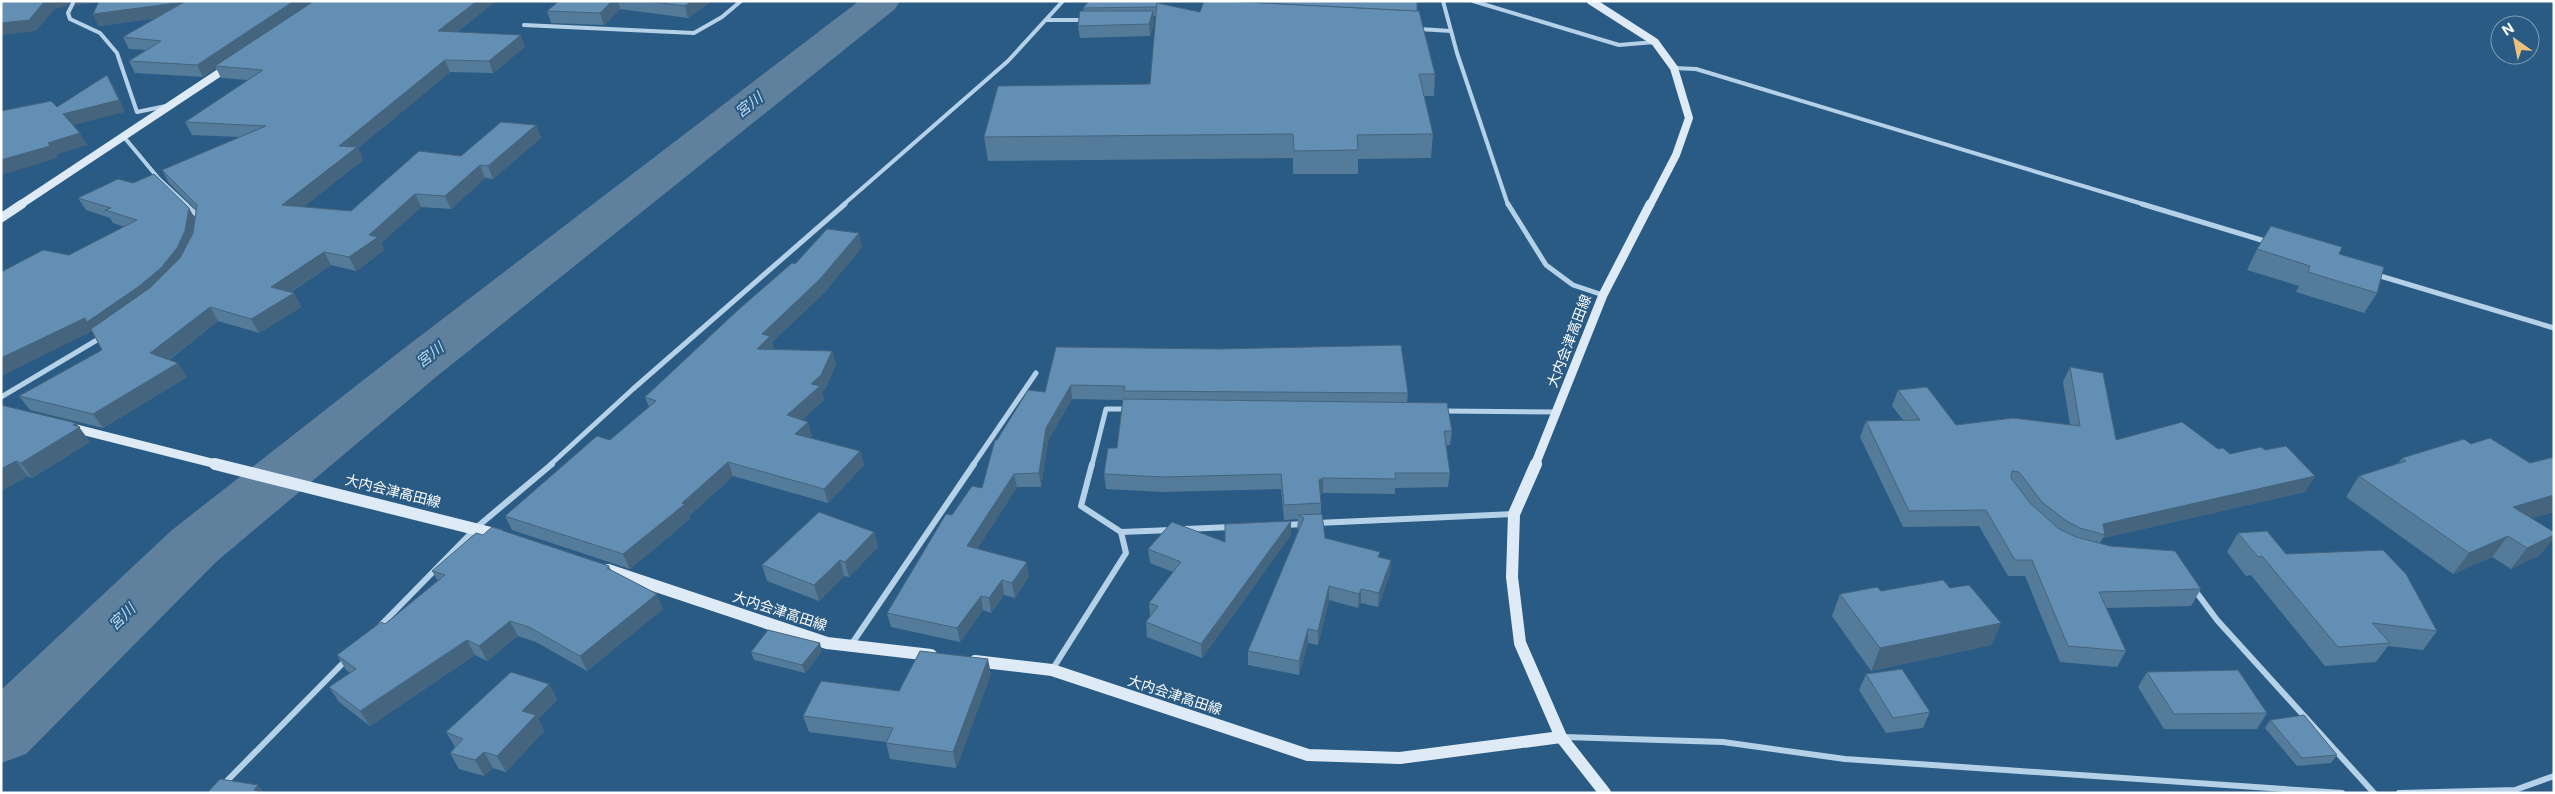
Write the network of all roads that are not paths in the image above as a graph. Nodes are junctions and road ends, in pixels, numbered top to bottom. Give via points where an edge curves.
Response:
1 (74, 1) edge
2 (740, 1) edge
3 (1063, 1) edge
4 (1443, 1) edge
5 (1473, 1) edge
6 (1591, 1) edge
7 (1046, 20) junction
8 (1094, 20) edge
9 (524, 25) dead end
10 (1412, 29) edge
11 (1451, 31) junction
12 (1655, 42) junction
13 (240, 59) edge
14 (1674, 68) junction
15 (171, 105) junction
16 (124, 137) junction
17 (1, 218) edge
18 (201, 226) edge
19 (2278, 245) edge
20 (2373, 274) edge
21 (1603, 295) junction
22 (2554, 328) edge
23 (110, 330) edge
24 (1036, 373) dead end
25 (1, 397) edge
26 (1136, 409) edge
27 (1440, 411) edge
28 (1558, 412) junction
29 (57, 424) edge
30 (1514, 514) junction
31 (1278, 525) edge
32 (477, 527) junction
33 (1239, 527) edge
34 (1121, 532) junction
35 (514, 540) edge
36 (600, 568) edge
37 (2190, 584) edge
38 (373, 632) edge
39 (851, 646) junction
40 (353, 653) edge
41 (947, 657) edge
42 (966, 660) edge
43 (1052, 670) junction
44 (1560, 737) junction
45 (2554, 776) edge
46 (215, 793) edge
47 (1605, 793) edge
48 (2342, 793) edge
49 (2374, 793) edge
50 (2399, 793) edge
51 (2430, 793) edge

1 - 15 street via 68,13 70,19 100,33 117,53 137,112
2 - 9 street via 722,17 694,33
3 - 7 street
4 - 11 street
5 - 12 street via 1618,46
6 - 12 main road, 大内会津高田線
7 - 8 street
7 - 32 street via 1008,61
10 - 11 street
11 - 21 street via 1510,210 1546,265 1572,285
12 - 14 main road, 大内会津高田線
13 - 15 main road
14 - 19 street via 1696,69
14 - 21 main road, 大内会津高田線 via 1689,118 1676,154
15 - 16 main road
16 - 17 main road
16 - 18 street via 159,179 200,218
20 - 22 street
21 - 28 main road, 大内会津高田線
23 - 25 street
24 - 39 street
26 - 34 street via 1106,409 1081,506
27 - 28 street
28 - 30 main road, 大内会津高田線
29 - 32 main road, 大内会津高田線
30 - 31 street
30 - 44 main road, 大内会津高田線 via 1512,577 1520,643
32 - 35 main road, 大内会津高田線
32 - 38 street
33 - 34 street
34 - 43 street via 1126,552
36 - 39 main road, 大内会津高田線 via 827,643
37 - 49 street via 2217,620
39 - 41 main road, 大内会津高田線
40 - 46 street
42 - 43 main road, 大内会津高田線
43 - 44 main road, 大内会津高田線 via 1308,755 1400,758
44 - 47 main road, 大内会津高田線
44 - 48 street via 1723,742 1845,759
45 - 51 street via 2515,790
50 - 51 street

